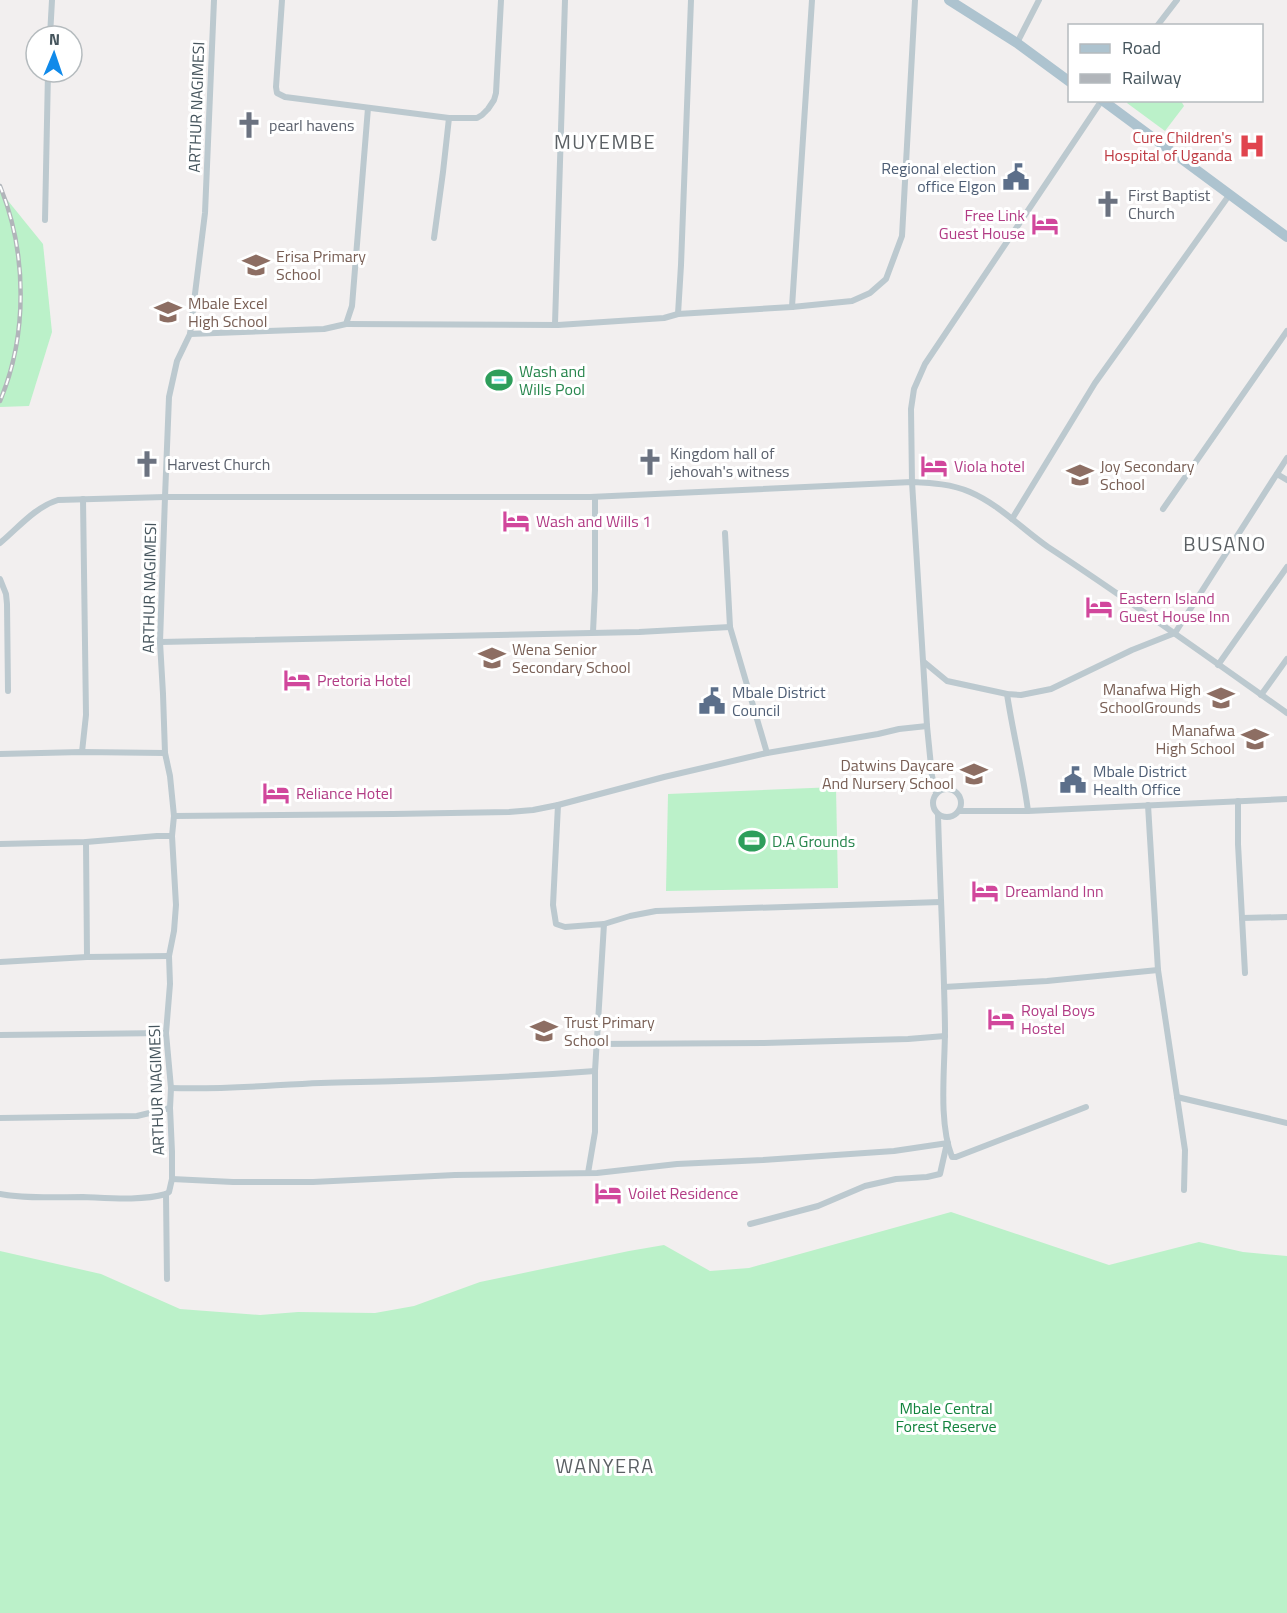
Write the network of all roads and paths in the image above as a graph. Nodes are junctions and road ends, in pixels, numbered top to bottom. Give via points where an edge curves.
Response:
1 (52, 0) edge
2 (214, 0) edge
3 (282, 0) edge
4 (501, 0) edge
5 (565, 0) edge
6 (691, 0) edge
7 (812, 0) edge
8 (915, 0) edge
9 (949, 0) edge
10 (1040, 0) edge
11 (1177, 0) edge
12 (51, 24) edge
13 (1159, 24) edge
14 (1017, 43) junction
15 (1068, 81) edge
16 (48, 84) edge
17 (1101, 102) edge
18 (1103, 102) edge
19 (368, 108) junction
20 (449, 118) junction
21 (1230, 194) junction
22 (45, 220) dead end
23 (1287, 237) edge
24 (434, 238) dead end
25 (792, 308) junction
26 (678, 314) junction
27 (346, 324) junction
28 (555, 324) junction
29 (1287, 331) edge
30 (190, 334) junction
31 (1287, 458) edge
32 (1277, 474) junction
33 (1287, 480) edge
34 (912, 482) junction
35 (165, 497) junction
36 (595, 497) junction
37 (83, 499) junction
38 (1164, 509) dead end
39 (1012, 519) junction
40 (725, 533) dead end
41 (0, 543) edge
42 (1287, 567) edge
43 (0, 579) edge
44 (730, 627) junction
45 (593, 632) junction
46 (1174, 633) junction
47 (160, 642) junction
48 (1287, 659) edge
49 (924, 662) junction
50 (1218, 665) junction
51 (8, 691) dead end
52 (1007, 694) junction
53 (1261, 695) junction
54 (1287, 713) edge
55 (927, 726) junction
56 (82, 752) junction
57 (165, 753) junction
58 (767, 753) junction
59 (0, 754) edge
60 (936, 793) junction
61 (1287, 799) edge
62 (1238, 801) junction
63 (558, 805) junction
64 (1148, 805) junction
65 (959, 811) junction
66 (1028, 811) junction
67 (938, 814) junction
68 (174, 816) junction
69 (172, 837) junction
70 (86, 842) junction
71 (0, 844) edge
72 (941, 902) junction
73 (1242, 918) junction
74 (1287, 918) edge
75 (604, 924) junction
76 (87, 957) junction
77 (169, 957) junction
78 (0, 962) edge
79 (1158, 970) junction
80 (1245, 973) dead end
81 (944, 987) junction
82 (166, 1034) junction
83 (0, 1035) edge
84 (945, 1036) junction
85 (597, 1044) junction
86 (595, 1071) junction
87 (171, 1088) junction
88 (1177, 1097) junction
89 (1086, 1107) dead end
90 (170, 1108) junction
91 (0, 1118) edge
92 (1287, 1123) edge
93 (948, 1143) junction
94 (588, 1173) junction
95 (172, 1179) junction
96 (1184, 1190) dead end
97 (0, 1194) edge
98 (166, 1194) junction
99 (750, 1224) dead end
100 (167, 1279) dead end

1 - 12 street
2 - 30 street, ARTHUR NAGIMESI via 205,213
3 - 19 street via 277,93
4 - 20 street via 494,100 477,118
5 - 28 street
6 - 26 street
7 - 25 street
8 - 25 street via 902,236 886,279 870,293 852,301
9 - 14 main road
10 - 14 street
11 - 13 street
14 - 15 main road
16 - 22 street
17 - 34 street via 925,364 914,389 911,410
18 - 21 main road
19 - 20 street
19 - 27 street via 352,306
20 - 24 street
21 - 23 main road
21 - 39 street via 1095,382
25 - 26 street
26 - 28 street
27 - 28 street
27 - 30 street via 324,329
29 - 38 street
30 - 35 street, ARTHUR NAGIMESI via 177,361 169,397
31 - 32 street
32 - 33 street
32 - 46 street
34 - 36 street
34 - 39 street via 967,491
34 - 49 street
35 - 36 street
35 - 37 street
35 - 47 street, ARTHUR NAGIMESI
36 - 45 street
37 - 41 street via 48,503
37 - 56 street via 86,715
39 - 46 street
40 - 44 street
42 - 50 street
43 - 51 street via 7,604
44 - 45 street
44 - 58 street
45 - 47 street
46 - 50 street
46 - 52 street via 1051,689
47 - 57 street, ARTHUR NAGIMESI
48 - 53 street
49 - 52 street via 947,681
49 - 55 street
50 - 53 street
52 - 66 street
53 - 54 street
55 - 58 street
55 - 60 street
56 - 57 street
56 - 59 street
57 - 68 street, ARTHUR NAGIMESI
58 - 63 street
60 - 65 street via 949,788 957,793 961,801
60 - 67 street via 933,807
61 - 62 street
62 - 64 street
62 - 73 street
63 - 68 street via 509,812
63 - 75 street via 555,921 565,927
64 - 66 street
64 - 79 street
65 - 66 street
65 - 67 street via 947,817
67 - 72 street
68 - 69 street, ARTHUR NAGIMESI
69 - 70 street
69 - 77 street, ARTHUR NAGIMESI via 176,905
70 - 71 street
70 - 76 street
72 - 75 street via 656,911
72 - 81 street
73 - 74 street
73 - 80 street
75 - 85 street
76 - 77 street
76 - 78 street
77 - 82 street, ARTHUR NAGIMESI
79 - 81 street
79 - 88 street
81 - 84 street
82 - 83 street
82 - 87 street, ARTHUR NAGIMESI
84 - 85 street
84 - 93 street
85 - 86 street
86 - 87 street
86 - 94 street via 596,1132
87 - 90 street, ARTHUR NAGIMESI
88 - 92 street
88 - 96 street via 1185,1150
89 - 93 street via 956,1157 952,1157
90 - 91 street via 137,1116
90 - 95 street, ARTHUR NAGIMESI
93 - 94 street via 894,1151
93 - 99 street via 940,1174 865,1186 818,1206
94 - 95 street via 313,1182
95 - 98 street
97 - 98 street
98 - 100 street

